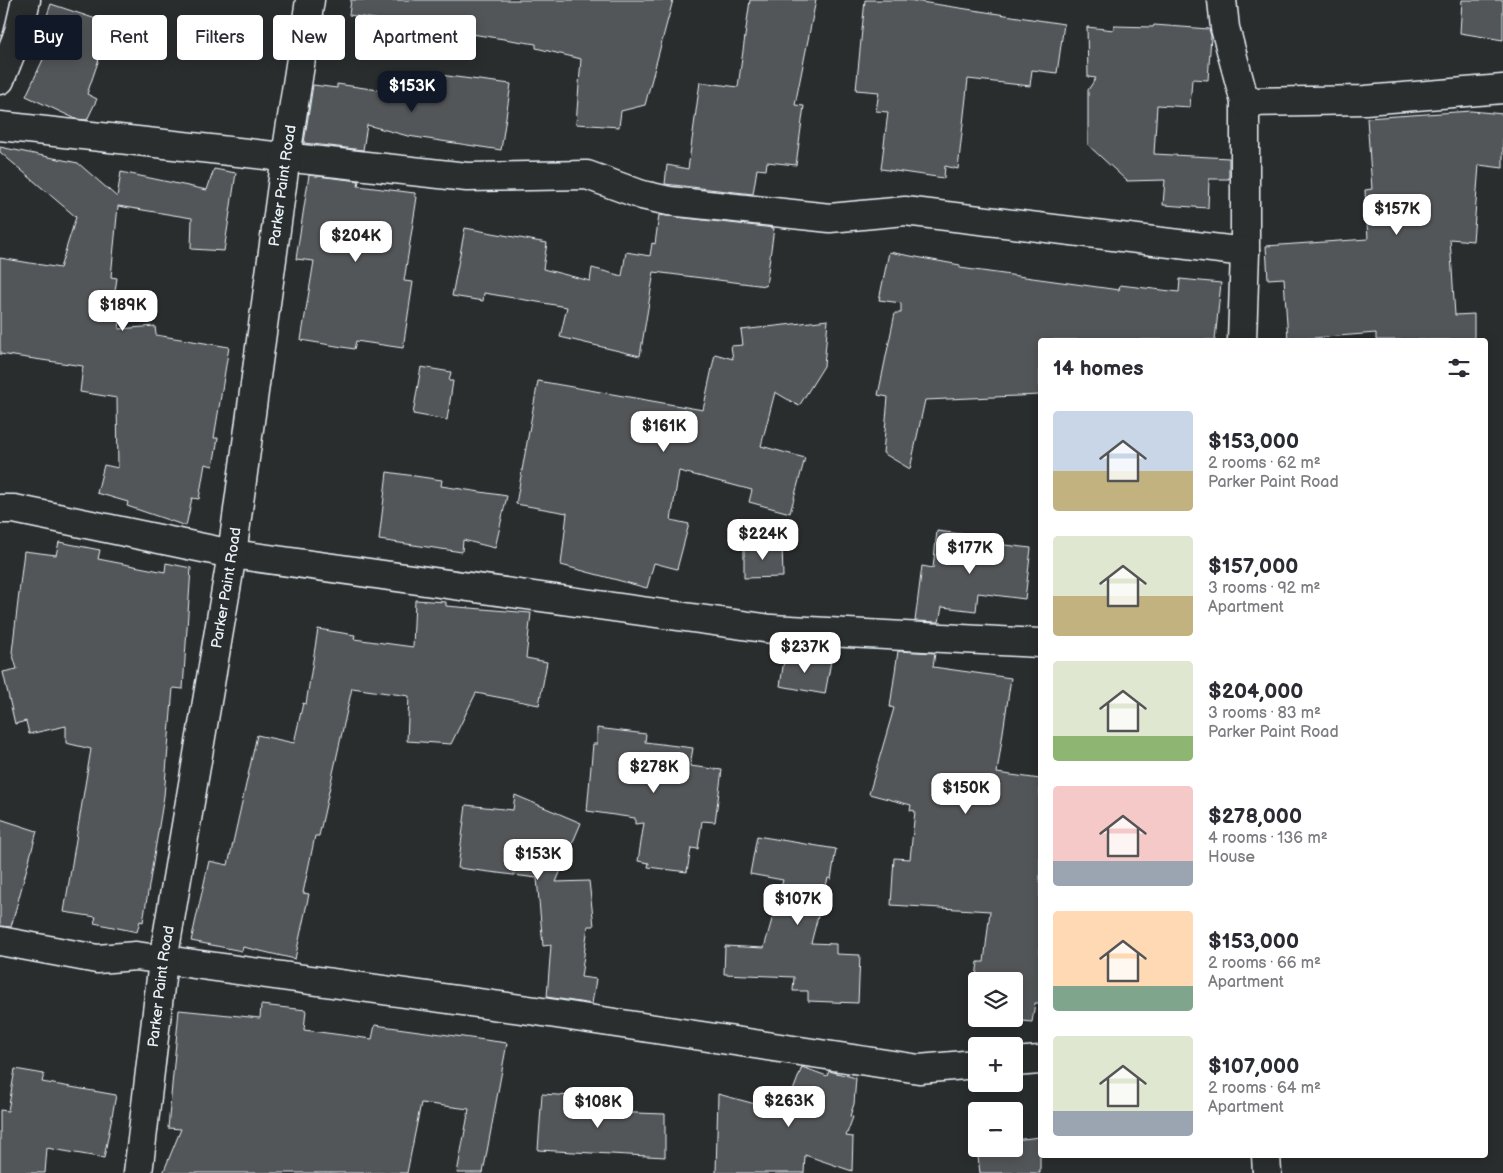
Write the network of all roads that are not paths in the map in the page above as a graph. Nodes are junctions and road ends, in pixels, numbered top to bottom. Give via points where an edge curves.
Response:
1 (26, 0) edge
2 (310, 0) edge
3 (1222, 0) edge
4 (0, 80) edge
5 (1503, 89) edge
6 (1245, 102) junction
7 (0, 126) edge
8 (286, 156) junction
9 (1245, 252) junction
10 (1242, 338) edge
11 (0, 509) edge
12 (232, 554) junction
13 (1038, 643) edge
14 (0, 941) edge
15 (162, 961) junction
16 (1038, 1060) edge
17 (1023, 1061) edge
18 (968, 1065) edge
19 (1266, 1158) edge
20 (138, 1173) edge
21 (1267, 1173) edge

1 - 4 street via 18,35
2 - 8 street, Parker Paint Road
3 - 6 street via 1225,28
5 - 6 street via 1365,100
6 - 9 street
7 - 8 street
8 - 9 street via 467,177 587,175 642,195 679,202 830,218 905,212
8 - 12 street, Parker Paint Road
9 - 10 street
11 - 12 street via 14,509
12 - 13 street via 771,629
12 - 15 street, Parker Paint Road
14 - 15 street via 97,958 136,956
15 - 18 street via 545,1013 918,1069
15 - 20 street, Parker Paint Road
16 - 17 street
19 - 21 street

